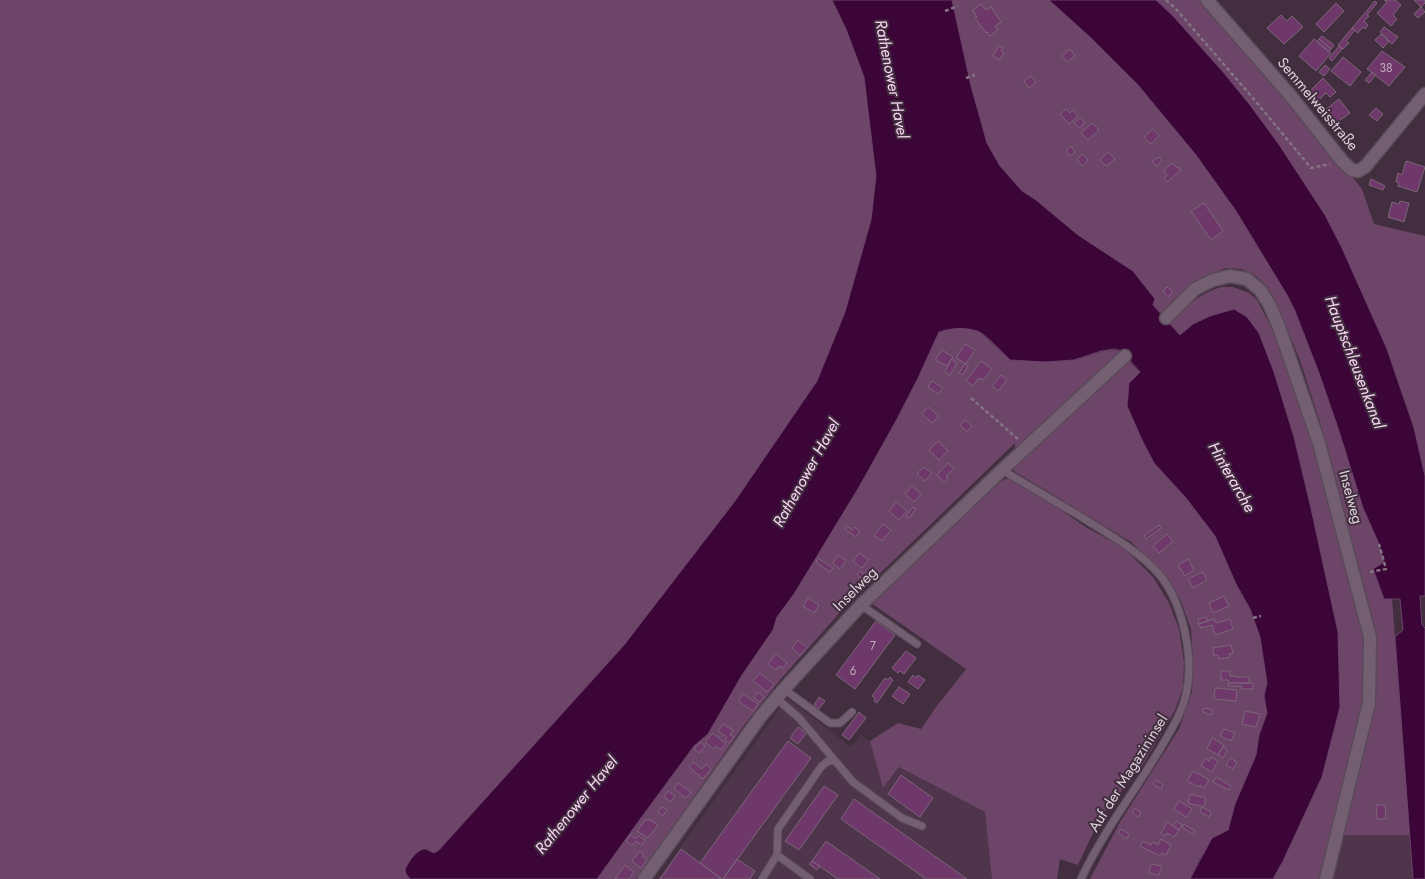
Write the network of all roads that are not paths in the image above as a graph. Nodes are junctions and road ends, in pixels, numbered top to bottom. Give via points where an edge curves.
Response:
1 (1207, 0) edge
2 (1425, 94) edge
3 (1166, 318) dead end
4 (1125, 356) dead end
5 (1002, 470) junction
6 (861, 605) junction
7 (917, 644) dead end
8 (780, 693) junction
9 (852, 712) dead end
10 (834, 761) junction
11 (922, 826) dead end
12 (777, 855) junction
13 (644, 879) edge
14 (762, 879) edge
15 (810, 879) edge
16 (1082, 879) edge
17 (1326, 879) edge

1 - 2 street, Semmelweisstraße via 1352,170 1365,167
3 - 17 street, Inselweg via 1196,288 1213,280 1230,276 1246,279 1261,291 1279,327 1320,443 1370,637 1369,704
4 - 5 street, Inselweg
5 - 6 street, Inselweg
5 - 16 lane, Auf der Magazininsel via 1128,545 1159,575 1176,601 1185,628 1190,661 1189,688 1180,714 1114,820
6 - 7 lane
6 - 8 street, Inselweg
8 - 9 lane via 830,724 840,723
8 - 10 lane
8 - 13 street, Inselweg
10 - 11 lane via 853,782 902,818
10 - 12 lane via 820,767 778,829
12 - 14 lane
12 - 15 lane

